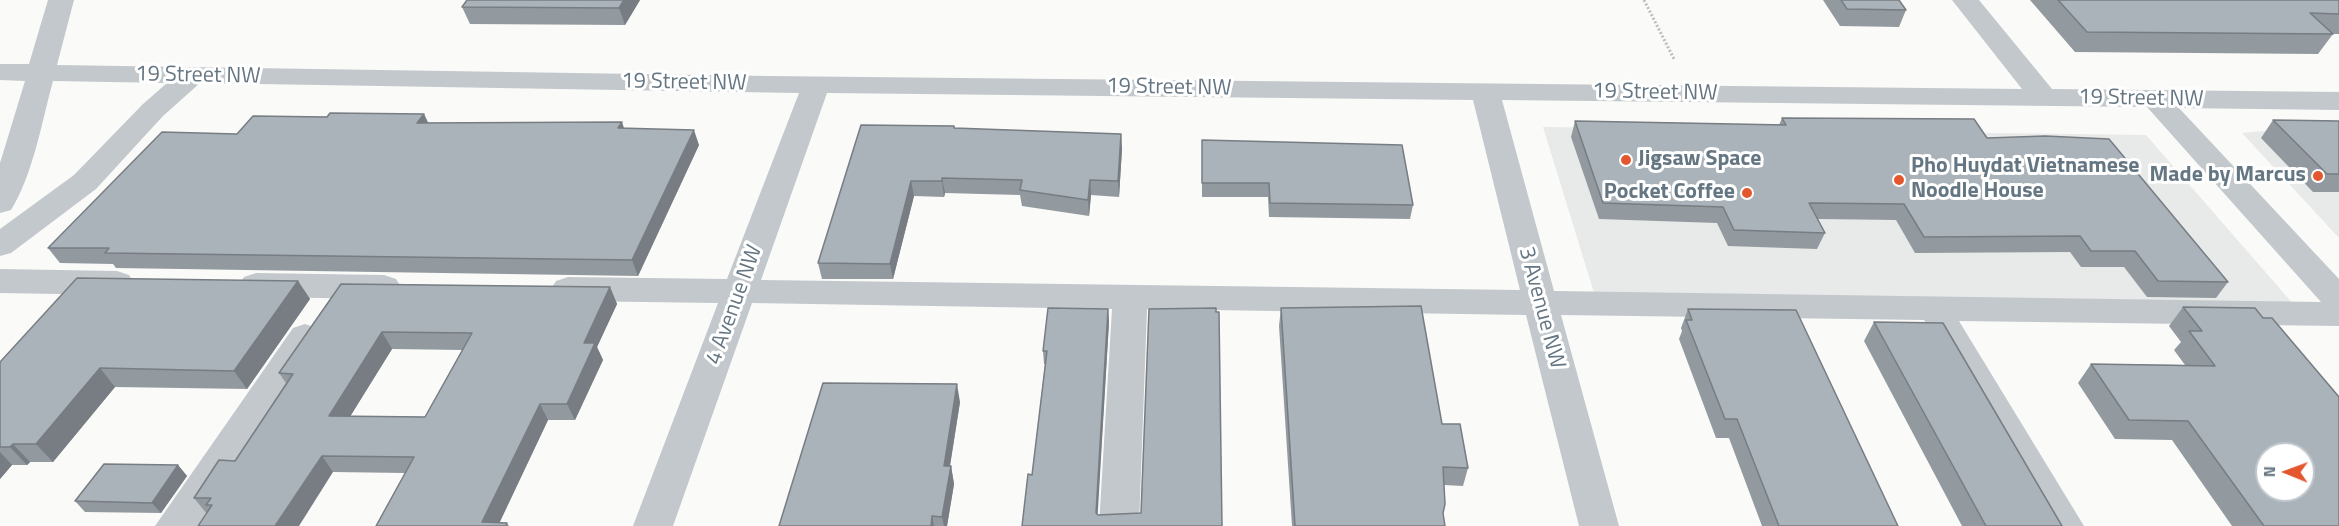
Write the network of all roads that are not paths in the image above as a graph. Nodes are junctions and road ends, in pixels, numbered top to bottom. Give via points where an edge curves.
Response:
1 (61, 0) edge
2 (1965, 0) edge
3 (0, 72) edge
4 (39, 73) junction
5 (192, 76) junction
6 (816, 84) junction
7 (1485, 91) junction
8 (2044, 98) junction
9 (2155, 99) junction
10 (2339, 101) edge
11 (0, 203) edge
12 (0, 245) edge
13 (0, 281) edge
14 (152, 284) edge
15 (223, 285) edge
16 (340, 286) junction
17 (412, 287) edge
18 (542, 289) edge
19 (740, 292) junction
20 (1130, 297) junction
21 (2339, 300) edge
22 (1540, 303) junction
23 (1934, 308) junction
24 (2339, 314) edge
25 (175, 526) edge
26 (653, 526) edge
27 (1119, 526) edge
28 (1599, 526) edge
29 (2064, 526) edge

1 - 4 street
2 - 8 street
3 - 4 street, 19 Street NW
4 - 5 street, 19 Street NW
4 - 11 street via 18,155
5 - 6 street, 19 Street NW
5 - 12 street via 85,182
6 - 7 street, 19 Street NW
6 - 19 street, 4 Avenue NW
7 - 8 street, 19 Street NW
7 - 22 street, 3 Avenue NW
8 - 9 street, 19 Street NW
9 - 10 street, 19 Street NW
9 - 21 street
13 - 14 street
15 - 16 street
16 - 17 street
16 - 25 street
18 - 19 street
19 - 20 street
19 - 26 street, 4 Avenue NW
20 - 22 street
20 - 27 street
22 - 23 street
22 - 28 street, 3 Avenue NW
23 - 24 street
23 - 29 street

